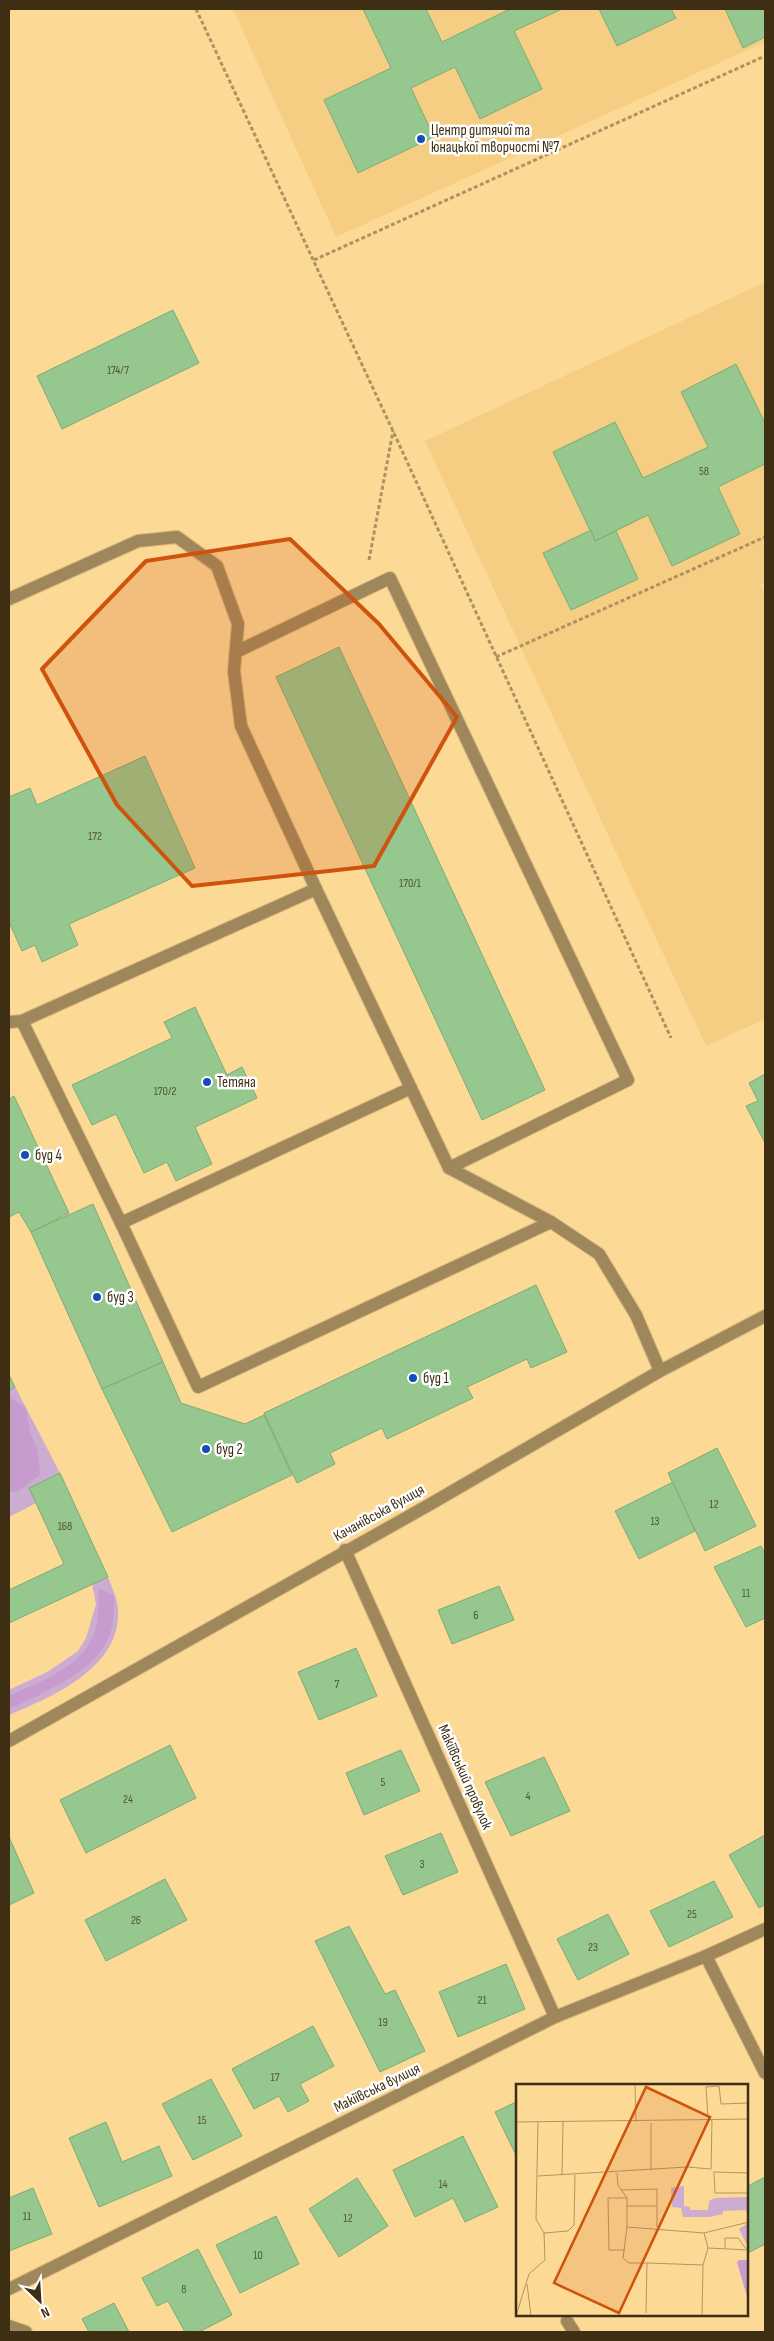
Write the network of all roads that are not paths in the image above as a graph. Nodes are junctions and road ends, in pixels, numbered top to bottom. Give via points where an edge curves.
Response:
1 (9, 599) edge
2 (236, 652) junction
3 (316, 889) junction
4 (15, 1022) edge
5 (411, 1088) junction
6 (450, 1168) junction
7 (551, 1222) junction
8 (121, 1223) junction
9 (765, 1316) edge
10 (660, 1371) junction
11 (345, 1550) junction
12 (9, 1741) edge
13 (765, 1929) edge
14 (706, 1956) junction
15 (555, 2018) junction
16 (765, 2073) edge
17 (9, 2289) edge
18 (9, 2326) edge
19 (26, 2332) edge

1 - 2 street via 138,541 178,537 217,566 238,624
2 - 3 street via 234,671 241,726
2 - 6 street via 390,578 628,1080
3 - 4 street
3 - 5 street
4 - 8 street
5 - 6 street
5 - 8 street
6 - 7 street
7 - 8 street via 198,1387
7 - 10 street via 599,1254 636,1315
9 - 10 street, Качанівська вулиця
10 - 11 street, Качанівська вулиця via 428,1506
11 - 12 street, Качанівська вулиця
11 - 15 street, Макіївський провулок
13 - 14 street, Макіївська вулиця
14 - 15 street, Макіївська вулиця
14 - 16 street
15 - 17 street, Макіївська вулиця
18 - 19 street

